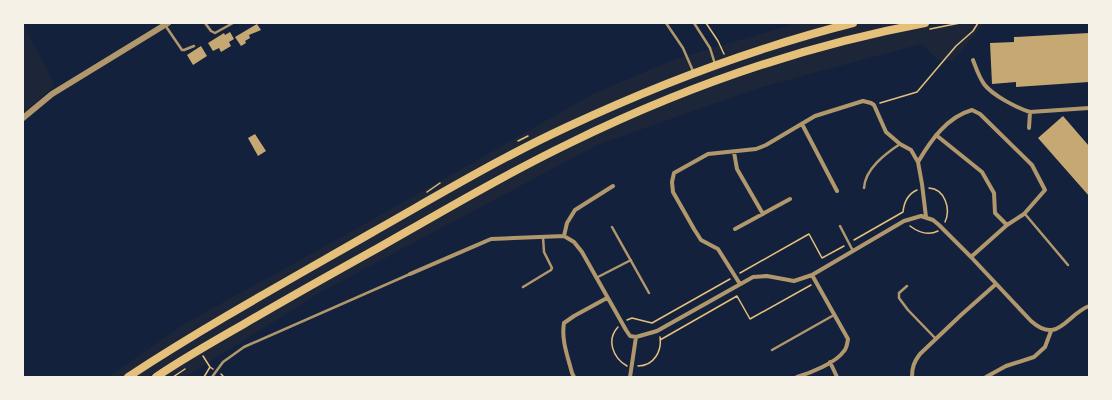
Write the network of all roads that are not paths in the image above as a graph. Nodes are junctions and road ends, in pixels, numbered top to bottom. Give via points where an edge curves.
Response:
1 (205, 23) edge
2 (233, 23) edge
3 (666, 23) edge
4 (694, 23) edge
5 (853, 23) edge
6 (166, 24) edge
7 (928, 26) edge
8 (194, 46) dead end
9 (973, 60) dead end
10 (716, 65) junction
11 (694, 73) junction
12 (1089, 108) edge
13 (1030, 112) junction
14 (23, 118) edge
15 (802, 124) junction
16 (1029, 128) dead end
17 (936, 135) junction
18 (900, 144) junction
19 (734, 152) junction
20 (918, 162) junction
21 (613, 186) dead end
22 (864, 188) dead end
23 (837, 190) dead end
24 (790, 199) dead end
25 (763, 214) junction
26 (1024, 214) junction
27 (926, 217) junction
28 (1007, 225) junction
29 (612, 226) dead end
30 (840, 226) dead end
31 (735, 229) dead end
32 (564, 236) junction
33 (542, 237) junction
34 (853, 252) junction
35 (971, 257) junction
36 (631, 260) junction
37 (1068, 264) dead end
38 (410, 274) joint
39 (812, 275) junction
40 (596, 278) junction
41 (740, 284) junction
42 (996, 284) junction
43 (906, 286) dead end
44 (523, 287) dead end
45 (649, 293) dead end
46 (607, 298) junction
47 (1089, 306) edge
48 (835, 314) junction
49 (1051, 331) junction
50 (636, 337) junction
51 (936, 340) junction
52 (772, 350) dead end
53 (830, 362) junction
54 (128, 377) edge
55 (156, 377) edge
56 (212, 377) edge
57 (574, 377) edge
58 (630, 377) edge
59 (797, 377) edge
60 (837, 377) edge
61 (912, 377) edge
62 (986, 377) edge

1 - 2 lane via 215,33
3 - 11 lane via 683,48
4 - 10 lane via 710,48
5 - 10 highway via 796,38
6 - 8 lane via 182,50
6 - 14 street via 52,94
7 - 55 highway via 854,38 758,66 675,97 570,143 302,290
9 - 13 street via 984,84 1003,100
10 - 11 highway
11 - 54 highway via 565,128 487,168 200,331
12 - 13 street
13 - 16 street
15 - 18 street via 815,116 863,101 874,106 886,132
15 - 19 street via 766,145
15 - 23 street
17 - 20 street
17 - 26 street via 961,113 972,110 980,114 1032,165 1041,180 1045,190
17 - 28 street via 982,172 994,193 995,214
18 - 20 street via 911,150
18 - 22 lane via 876,164 864,183
19 - 25 street via 737,169
19 - 41 street via 708,154 674,173 672,182 674,192 701,240 718,248
20 - 27 street
21 - 32 street via 575,210 567,223
24 - 25 street
25 - 31 street
26 - 28 street
26 - 37 lane
27 - 34 street via 916,216 906,220
27 - 35 street via 933,220
28 - 35 street
29 - 36 lane
30 - 34 lane
32 - 33 street
32 - 40 street via 574,242 582,252
33 - 38 street via 491,239
33 - 44 lane via 544,252 552,268
34 - 39 street
35 - 42 street
36 - 40 lane
36 - 45 lane
38 - 56 lane via 244,347 223,362
39 - 41 street via 794,280 768,276 753,277
39 - 48 street
40 - 46 street
41 - 50 street via 657,331
42 - 49 street via 1039,328
42 - 51 street
43 - 51 lane via 899,293 899,298
46 - 50 street via 630,336
46 - 57 street via 564,324 563,332
47 - 49 street via 1081,309 1063,326
48 - 52 lane
48 - 53 street via 848,339 846,350
49 - 62 street via 1045,347 1034,358 1006,366
50 - 58 street
51 - 61 street via 920,354 915,362
53 - 59 street
53 - 60 street

